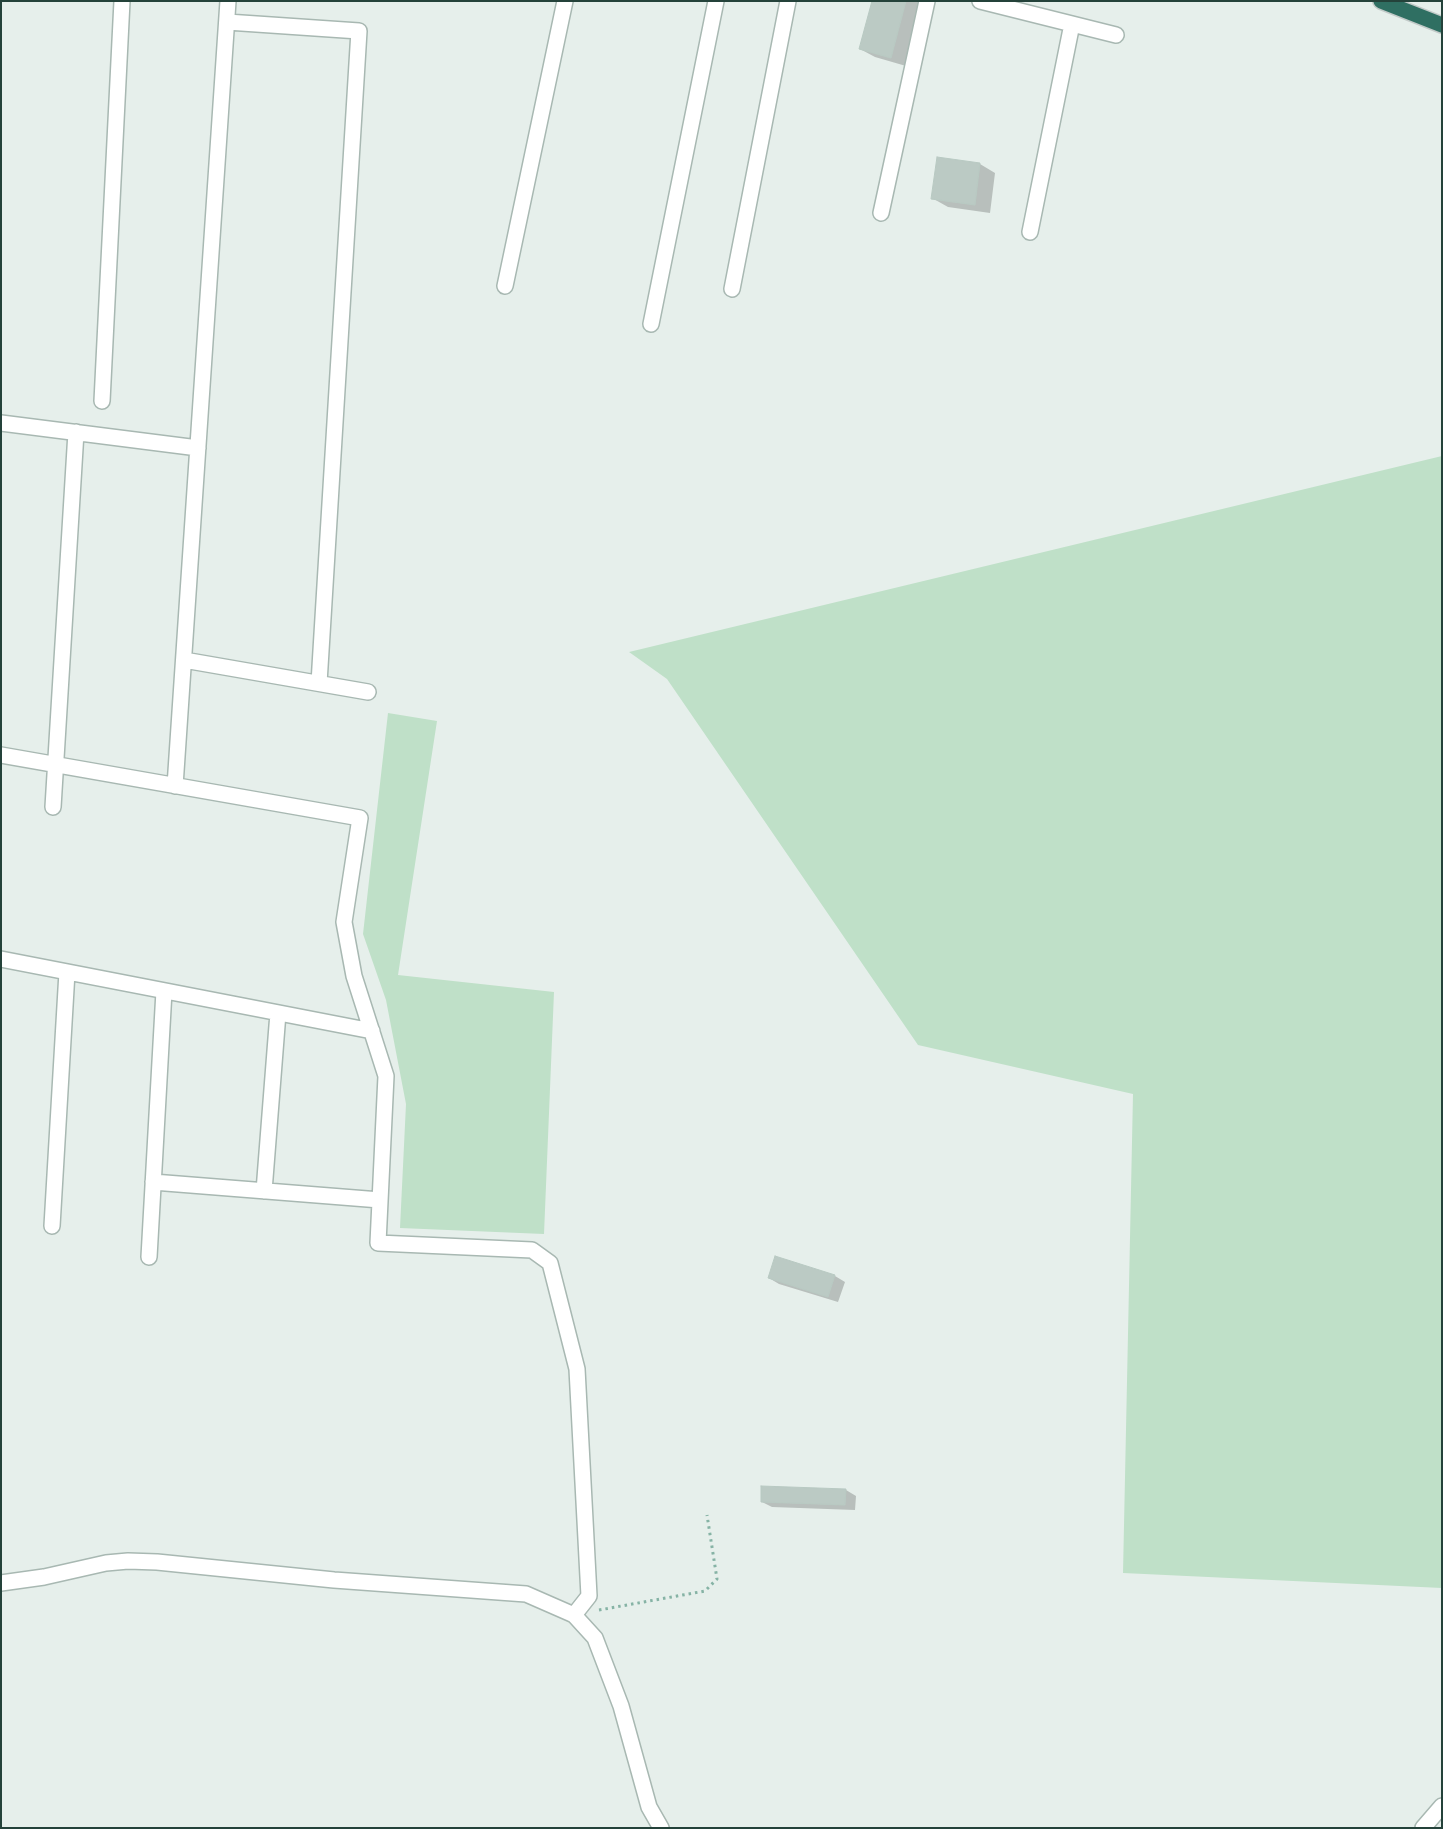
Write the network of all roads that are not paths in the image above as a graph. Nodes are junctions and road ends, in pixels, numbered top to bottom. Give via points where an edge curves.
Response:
1 (122, 1) edge
2 (228, 1) edge
3 (565, 1) edge
4 (716, 1) edge
5 (788, 1) edge
6 (927, 1) edge
7 (980, 1) edge
8 (1381, 1) edge
9 (227, 22) junction
10 (1072, 24) junction
11 (1442, 25) edge
12 (1116, 35) dead end
13 (881, 213) dead end
14 (1030, 232) dead end
15 (505, 286) dead end
16 (732, 289) dead end
17 (651, 324) dead end
18 (102, 401) dead end
19 (1, 423) edge
20 (76, 432) junction
21 (198, 448) junction
22 (184, 660) junction
23 (319, 683) junction
24 (368, 692) dead end
25 (1, 756) edge
26 (55, 765) junction
27 (175, 786) junction
28 (53, 807) dead end
29 (1, 960) edge
30 (67, 972) junction
31 (164, 991) junction
32 (278, 1013) junction
33 (372, 1031) junction
34 (153, 1182) junction
35 (264, 1191) junction
36 (380, 1200) junction
37 (52, 1226) dead end
38 (149, 1257) dead end
39 (1, 1583) edge
40 (574, 1615) junction
41 (1442, 1806) edge
42 (661, 1828) edge
43 (1423, 1828) edge

1 - 18 street
2 - 9 street
3 - 15 street
4 - 17 street
5 - 16 street
6 - 13 street
7 - 10 street
8 - 11 highway
9 - 21 street
9 - 23 street via 359,31
10 - 12 street
10 - 14 street
19 - 20 street
20 - 21 street
20 - 26 street
21 - 22 street
22 - 23 street
22 - 27 street
23 - 24 street
25 - 26 street
26 - 27 street
26 - 28 street
27 - 33 street via 360,818 344,922 354,976
29 - 30 street
30 - 31 street
30 - 37 street
31 - 32 street
31 - 34 street
32 - 33 street
32 - 35 street
33 - 36 street via 386,1076
34 - 35 street
34 - 38 street
35 - 36 street
36 - 40 street via 378,1243 532,1250 550,1263 577,1369 589,1596
39 - 40 street via 106,1563 157,1562 334,1580 526,1594
40 - 42 street via 595,1638 621,1706 649,1807
41 - 43 street

